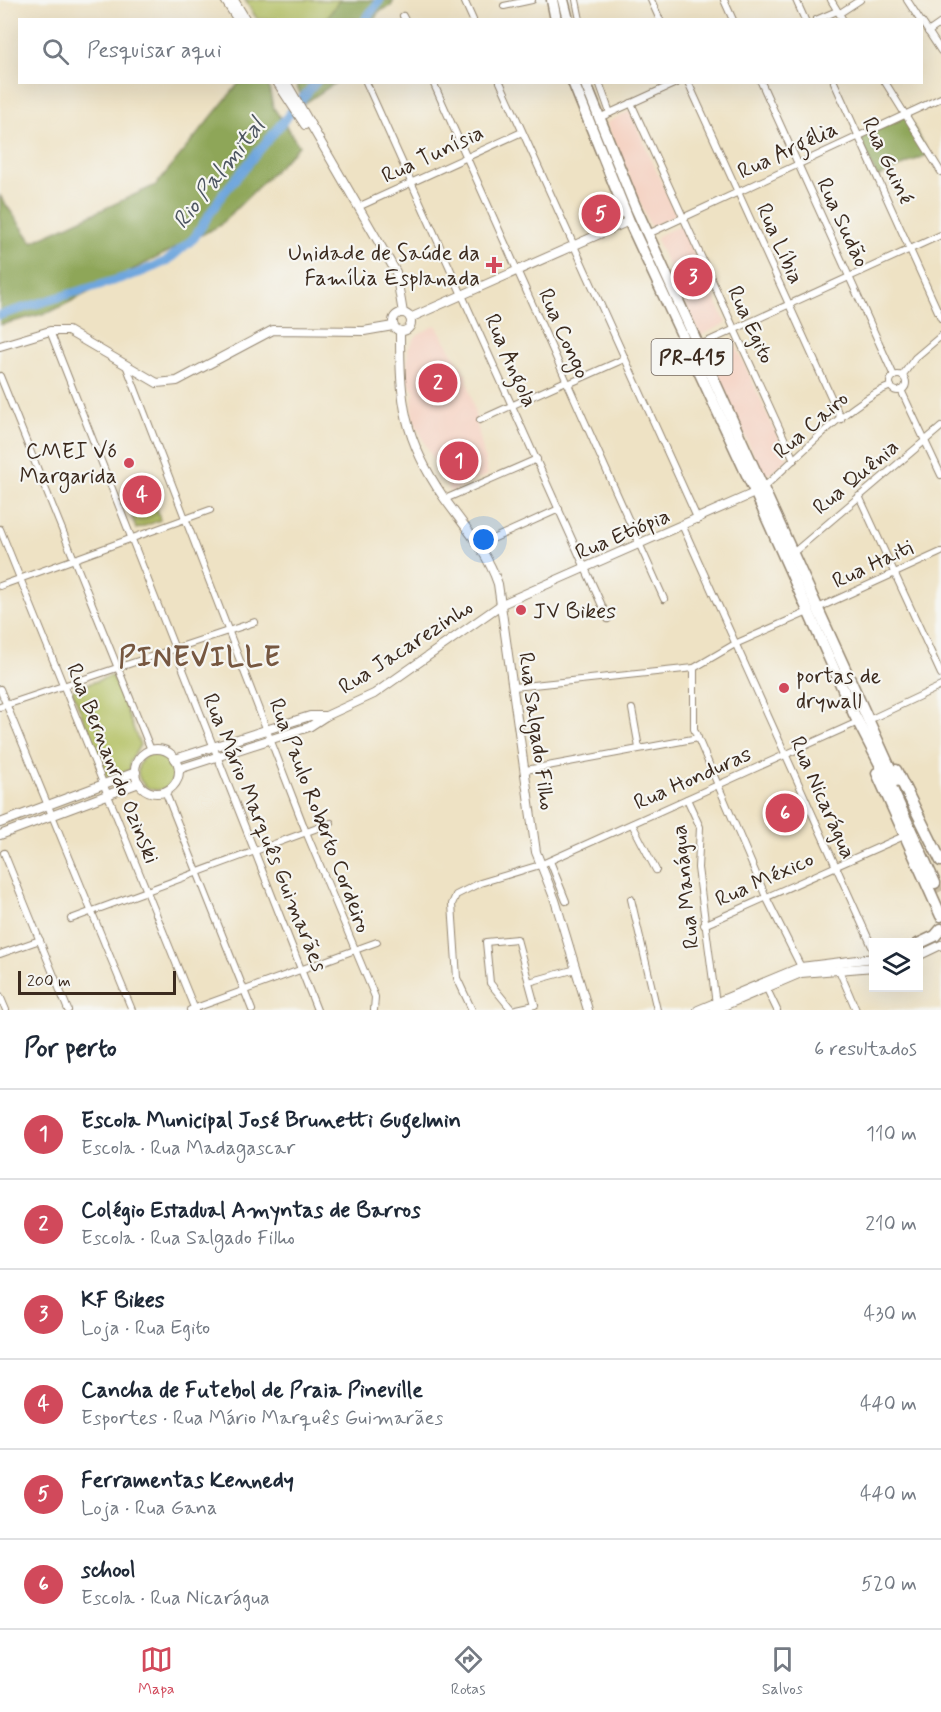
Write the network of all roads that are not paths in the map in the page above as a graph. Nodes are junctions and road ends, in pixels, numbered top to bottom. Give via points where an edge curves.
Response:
1 (225, 0) edge
2 (234, 0) edge
3 (464, 0) edge
4 (532, 0) edge
5 (552, 0) edge
6 (563, 0) edge
7 (576, 0) edge
8 (651, 0) edge
9 (724, 0) edge
10 (796, 0) edge
11 (831, 0) edge
12 (860, 0) edge
13 (908, 0) edge
14 (504, 6) dead end
15 (840, 15) edge
16 (237, 18) edge
17 (245, 18) edge
18 (472, 18) edge
19 (556, 18) edge
20 (567, 18) edge
21 (580, 18) edge
22 (659, 18) edge
23 (732, 18) edge
24 (804, 18) edge
25 (919, 18) edge
26 (941, 23) edge
27 (923, 24) edge
28 (928, 32) junction
29 (941, 51) edge
30 (279, 84) edge
31 (286, 84) edge
32 (367, 84) edge
33 (434, 84) edge
34 (501, 84) edge
35 (574, 84) edge
36 (586, 84) edge
37 (600, 84) edge
38 (674, 84) edge
39 (689, 84) edge
40 (762, 84) edge
41 (835, 84) edge
42 (886, 84) edge
43 (288, 93) junction
44 (941, 98) edge
45 (631, 103) junction
46 (610, 113) junction
47 (906, 116) junction
48 (598, 118) junction
49 (522, 132) junction
50 (858, 136) junction
51 (466, 157) junction
52 (798, 164) junction
53 (941, 172) edge
54 (411, 182) junction
55 (738, 191) junction
56 (358, 207) junction
57 (683, 216) junction
58 (629, 221) junction
59 (648, 234) junction
60 (941, 235) edge
61 (573, 246) junction
62 (910, 249) junction
63 (517, 271) junction
64 (849, 277) junction
65 (463, 296) junction
66 (789, 304) junction
67 (406, 316) junction
68 (941, 318) edge
69 (397, 329) junction
70 (735, 329) junction
71 (50, 332) junction
72 (941, 336) edge
73 (0, 346) edge
74 (698, 346) junction
75 (624, 359) junction
76 (126, 364) junction
77 (0, 376) edge
78 (894, 376) junction
79 (902, 376) junction
80 (567, 383) junction
81 (891, 386) junction
82 (901, 390) junction
83 (513, 406) junction
84 (841, 419) junction
85 (480, 420) dead end
86 (941, 427) edge
87 (925, 440) junction
88 (537, 459) junction
89 (794, 460) junction
90 (941, 475) edge
91 (759, 491) junction
92 (859, 496) junction
93 (445, 499) junction
94 (559, 509) junction
95 (210, 510) dead end
96 (185, 519) junction
97 (698, 520) junction
98 (683, 527) junction
99 (0, 529) edge
100 (130, 538) junction
101 (479, 545) junction
102 (640, 545) junction
103 (941, 552) edge
104 (793, 553) junction
105 (74, 559) junction
106 (585, 568) junction
107 (894, 573) junction
108 (20, 578) junction
109 (0, 586) edge
110 (664, 599) dead end
111 (501, 604) junction
112 (813, 610) junction
113 (608, 619) dead end
114 (255, 622) dead end
115 (229, 629) junction
116 (735, 644) junction
117 (173, 648) junction
118 (117, 666) junction
119 (694, 668) junction
120 (941, 674) edge
121 (62, 685) junction
122 (941, 686) edge
123 (514, 687) junction
124 (0, 689) edge
125 (3, 706) edge
126 (632, 709) dead end
127 (326, 716) junction
128 (863, 721) junction
129 (269, 730) junction
130 (698, 738) junction
131 (272, 740) junction
132 (213, 747) junction
133 (881, 747) junction
134 (639, 748) junction
135 (151, 750) junction
136 (784, 755) junction
137 (217, 757) junction
138 (175, 759) junction
139 (179, 769) junction
140 (526, 770) junction
141 (136, 772) junction
142 (139, 783) junction
143 (103, 784) junction
144 (718, 785) junction
145 (165, 791) junction
146 (107, 794) junction
147 (687, 799) junction
148 (49, 804) junction
149 (53, 814) junction
150 (0, 823) edge
151 (331, 823) dead end
152 (632, 824) junction
153 (306, 832) junction
154 (0, 835) edge
155 (904, 836) junction
156 (254, 851) junction
157 (4, 853) dead end
158 (550, 861) junction
159 (941, 861) edge
160 (540, 866) junction
161 (835, 866) junction
162 (656, 870) dead end
163 (197, 873) junction
164 (938, 882) edge
165 (147, 892) junction
166 (766, 897) junction
167 (631, 899) dead end
168 (566, 901) dead end
169 (92, 910) junction
170 (941, 916) edge
171 (71, 919) dead end
172 (704, 925) junction
173 (941, 928) edge
174 (40, 940) junction
175 (941, 940) edge
176 (377, 942) dead end
177 (869, 942) edge
178 (923, 942) edge
179 (941, 945) edge
180 (923, 948) edge
181 (355, 950) junction
182 (941, 951) edge
183 (0, 954) edge
184 (923, 955) edge
185 (923, 956) edge
186 (869, 959) edge
187 (838, 966) junction
188 (801, 967) junction
189 (869, 967) edge
190 (576, 969) junction
191 (302, 970) junction
192 (529, 982) junction
193 (766, 987) junction
194 (244, 990) junction
195 (0, 996) edge
196 (716, 1007) edge
197 (193, 1009) edge
198 (6, 1010) edge
199 (68, 1010) edge
200 (132, 1010) edge
201 (252, 1010) edge
202 (316, 1010) edge
203 (374, 1010) edge
204 (472, 1010) edge
205 (588, 1010) edge
206 (657, 1010) edge
207 (698, 1010) edge
208 (777, 1010) edge
209 (856, 1010) edge

1 - 16 street
2 - 17 street
3 - 18 street
4 - 14 street
5 - 19 highway
6 - 20 highway
7 - 21 street
8 - 22 street
9 - 23 street
10 - 24 street
11 - 15 street
12 - 15 street
13 - 25 street
26 - 28 street
27 - 28 street
28 - 29 street
30 - 43 street
31 - 43 street
32 - 54 street, Rua Angola
33 - 51 street, Rua Congo
34 - 49 street
35 - 58 highway, PR-415
36 - 48 highway, PR-415
37 - 46 street
38 - 45 street
39 - 55 street, Rua Líbia
40 - 52 street, Rua Sudão
41 - 50 street, Rua Guiné
42 - 47 street
43 - 56 street
44 - 47 street, Rua Argélia
45 - 46 street
45 - 57 street, Rua Egito
46 - 48 street
47 - 50 street, Rua Argélia
47 - 53 street
48 - 59 highway, PR-415
49 - 51 street, Rua Tunísia
49 - 61 street
50 - 52 street, Rua Argélia
50 - 62 street, Rua Guiné
51 - 54 street, Rua Tunísia
51 - 63 street, Rua Congo
52 - 55 street, Rua Argélia
52 - 64 street, Rua Sudão
54 - 56 street, Rua Tunísia
54 - 65 street, Rua Angola
55 - 57 street, Rua Argélia
55 - 66 street, Rua Líbia
56 - 67 street via 396,272
57 - 59 street, Rua Argélia
57 - 70 street, Rua Egito
58 - 59 highway
58 - 61 street
58 - 91 highway, PR-415
59 - 74 highway, PR-415
60 - 62 street
61 - 63 street
61 - 75 street
62 - 64 street
62 - 68 street, Rua Guiné
63 - 65 street
63 - 80 street, Rua Congo
64 - 66 street
64 - 78 street, Rua Sudão
65 - 67 street
65 - 83 street, Rua Angola
66 - 70 street
66 - 84 street, Rua Líbia
67 - 69 street via 409,328
67 - 69 street via 394,316
69 - 76 street via 273,330 177,381 165,383 157,383
69 - 93 street, Rua Salgado Filho via 403,413 423,464
70 - 74 street
70 - 89 street, Rua Egito
71 - 73 street
71 - 76 street via 68,331
71 - 100 street, Rua Mário Marquês Guimarães
72 - 79 street via 915,358
74 - 91 highway, PR-415
75 - 80 street
75 - 97 street
76 - 96 street, Rua Paulo Roberto Cordeiro
77 - 105 street
78 - 79 street
78 - 81 street
79 - 82 street via 906,382
80 - 83 street
80 - 102 street, Rua Congo
81 - 82 street
81 - 84 street, Rua Cairo via 874,393
82 - 87 street
83 - 85 street
83 - 88 street, Rua Angola
84 - 89 street, Rua Cairo
86 - 87 street, Rua Quênia
87 - 90 street
87 - 92 street, Rua Quênia
88 - 93 street
88 - 94 street, Rua Angola
89 - 91 street, Rua Cairo
91 - 97 street, Rua Etiópia
91 - 104 highway, PR-415
91 - 112 highway, PR-415
92 - 104 street, Rua Quênia
92 - 107 street
93 - 101 street, Rua Salgado Filho
94 - 101 street
94 - 106 street, Rua Angola
95 - 96 street
96 - 100 street
96 - 115 street, Rua Paulo Roberto Cordeiro
97 - 98 street, Rua Etiópia
98 - 102 street, Rua Etiópia
98 - 116 street, Rua Nicarágua
99 - 108 street, Rua Bernanrdo Ozinski
100 - 105 street
100 - 117 street, Rua Mário Marquês Guimarães
101 - 111 street, Rua Salgado Filho via 493,567
102 - 106 street, Rua Etiópia
102 - 110 street, Rua Congo
103 - 107 street, Rua Haiti
104 - 112 highway, PR-415
105 - 108 street
105 - 118 street
106 - 111 street, Rua Etiópia
106 - 113 street, Rua Angola
107 - 112 street, Rua Haiti
107 - 120 street
108 - 109 street
108 - 121 street, Rua Bernanrdo Ozinski
111 - 123 street, Rua Salgado Filho
111 - 127 street, Rua Jacarezinho via 374,694
112 - 116 street, Rua Haiti
112 - 128 highway, PR-415
114 - 115 street
115 - 117 street
115 - 129 street, Rua Paulo Roberto Cordeiro
116 - 119 street, Rua Haiti
116 - 136 street, Rua Nicarágua
117 - 118 street
117 - 132 street, Rua Mário Marquês Guimarães
118 - 121 street
118 - 135 street
119 - 123 street
119 - 130 street via 694,729
121 - 125 street
121 - 143 street, Rua Bernanrdo Ozinski
122 - 128 street, Rua Honduras
123 - 140 street, Rua Salgado Filho
124 - 125 street
125 - 148 street
126 - 134 street
127 - 129 street, Rua Jacarezinho
127 - 131 street, Rua Jacarezinho via 309,728
128 - 133 highway, PR-415
128 - 136 street, Rua Honduras
128 - 155 highway
128 - 164 highway, PR-415
129 - 131 street, Rua Paulo Roberto Cordeiro
129 - 132 street, Rua Jacarezinho
130 - 134 street
130 - 144 street
131 - 137 street, Rua Jacarezinho
131 - 153 street, Rua Paulo Roberto Cordeiro
132 - 137 street, Rua Mário Marquês Guimarães
132 - 138 street, Rua Jacarezinho
133 - 159 highway via 903,782
133 - 164 highway, PR-415
134 - 140 street
135 - 138 street via 165,751
135 - 141 street via 141,757
136 - 144 street, Rua Honduras
136 - 161 street, Rua Nicarágua
137 - 139 street, Rua Jacarezinho
137 - 156 street, Rua Mário Marquês Guimarães
138 - 139 street
139 - 145 street via 176,782
140 - 160 street, Rua Salgado Filho
141 - 142 street
141 - 143 street
142 - 145 street via 150,791
142 - 146 street
143 - 146 street, Rua Bernanrdo Ozinski
143 - 148 street
144 - 147 street, Rua Honduras
144 - 166 street
145 - 163 street
146 - 149 street
146 - 165 street, Rua Bernanrdo Ozinski
147 - 152 street, Rua Honduras
147 - 172 street, Rua Manágua via 700,827 698,868
148 - 149 street
148 - 150 street
149 - 154 street
149 - 169 street
151 - 153 street
152 - 158 street, Rua Honduras
152 - 162 street
153 - 156 street
153 - 181 street, Rua Paulo Roberto Cordeiro
155 - 161 street, Rua México
155 - 170 highway
156 - 163 street
156 - 191 street, Rua Mário Marquês Guimarães
157 - 174 street
158 - 160 street, Rua Honduras
158 - 168 street
160 - 190 street, Rua Salgado Filho
160 - 204 street, Rua Honduras via 480,883 456,896 452,904 457,978
161 - 166 street, Rua México
161 - 177 street, Rua Nicarágua
163 - 165 street
163 - 194 street
165 - 169 street
165 - 197 street, Rua Bernanrdo Ozinski
166 - 172 street, Rua México
166 - 188 street
167 - 206 street
169 - 171 street
169 - 200 street
172 - 196 street, Rua Manágua
173 - 178 highway
174 - 183 street
174 - 199 street
175 - 180 street
176 - 181 street
179 - 184 street
181 - 191 street
181 - 203 street, Rua Paulo Roberto Cordeiro via 375,997
182 - 185 street
186 - 187 street
187 - 188 street
187 - 189 street
187 - 193 street via 801,973
187 - 209 street
188 - 196 street
190 - 192 street
190 - 205 street, Rua Salgado Filho
191 - 194 street
191 - 202 street, Rua Mário Marquês Guimarães
192 - 192 street via 517,939 486,942 490,983 512,1010 536,1005
193 - 196 street
193 - 208 street
194 - 197 street
194 - 201 street
195 - 198 street
196 - 207 street

